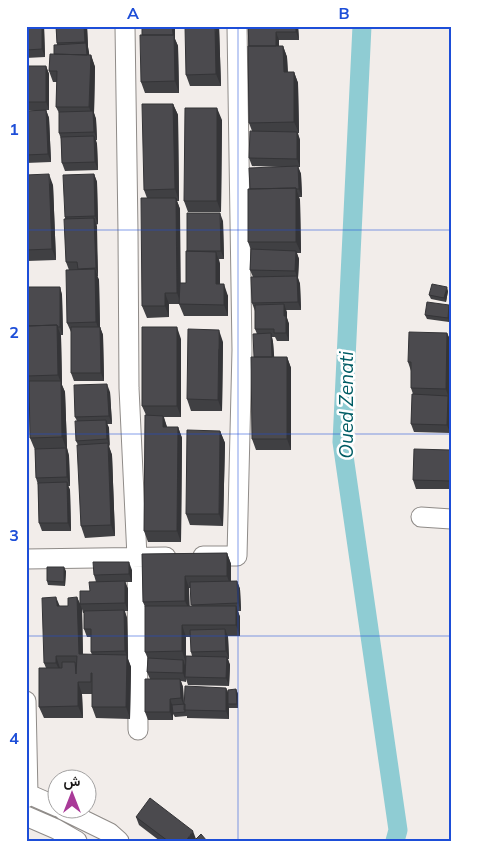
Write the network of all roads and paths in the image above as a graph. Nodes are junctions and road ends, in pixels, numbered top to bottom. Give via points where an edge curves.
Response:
1 (124, 26) edge
2 (237, 26) edge
3 (421, 517) dead end
4 (451, 519) edge
5 (137, 557) junction
6 (26, 559) edge
7 (26, 701) edge
8 (138, 730) dead end
9 (27, 795) edge
10 (48, 803) edge
11 (26, 816) edge
12 (83, 820) edge
13 (77, 841) edge
14 (120, 841) edge

1 - 5 street via 129,388
2 - 5 street via 242,350 237,556
3 - 4 street
5 - 6 street
5 - 8 street
7 - 9 street
9 - 10 street
11 - 13 street
12 - 14 street

